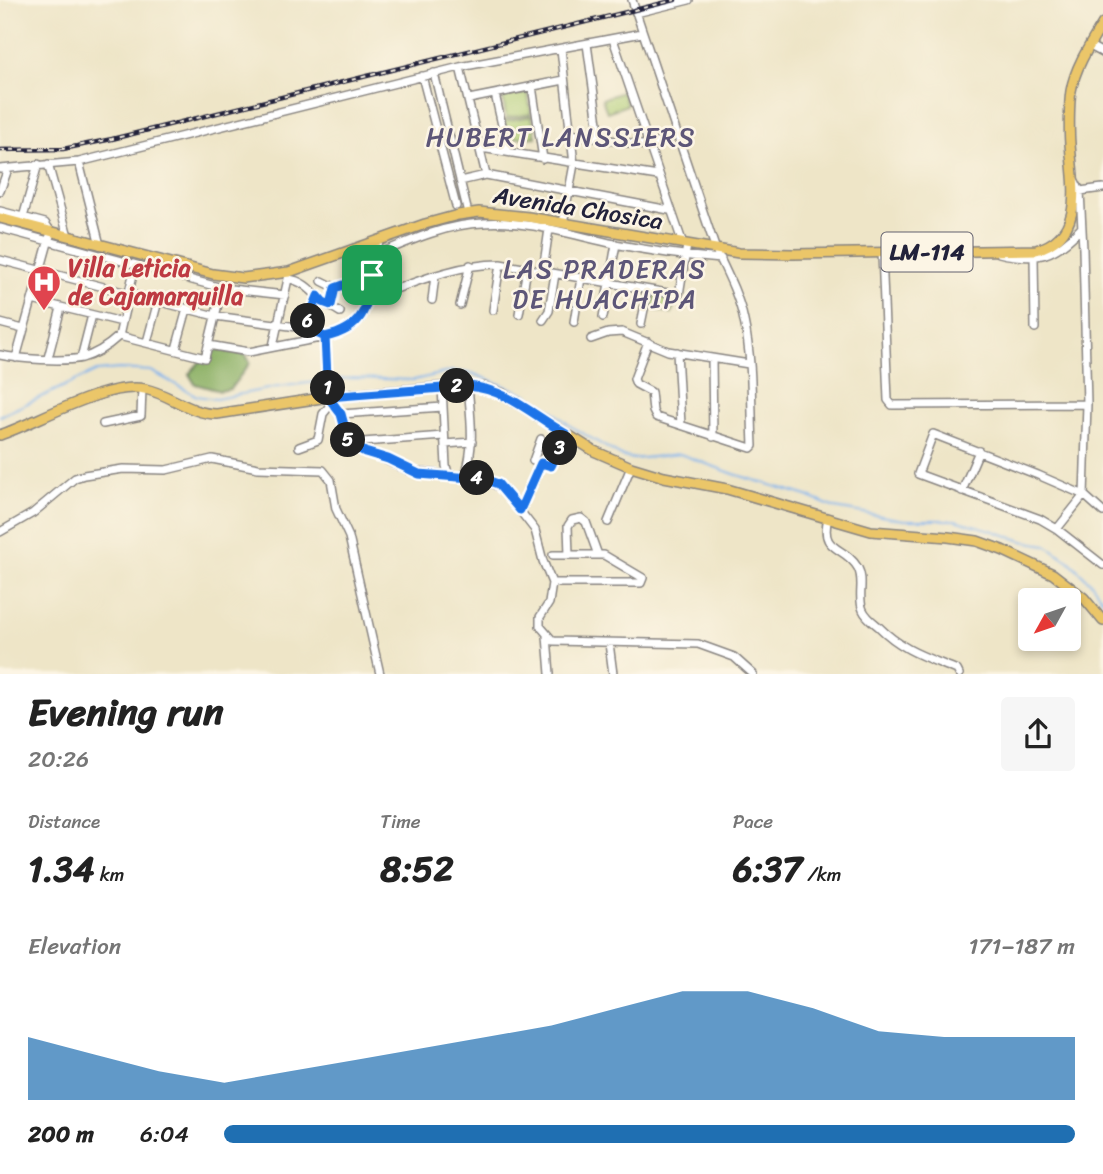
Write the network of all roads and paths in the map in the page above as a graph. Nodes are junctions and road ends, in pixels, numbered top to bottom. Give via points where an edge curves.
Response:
1 (632, 0) edge
2 (689, 0) edge
3 (636, 13) junction
4 (1103, 23) edge
5 (642, 33) junction
6 (613, 39) junction
7 (587, 44) junction
8 (1090, 46) junction
9 (561, 49) junction
10 (1103, 53) edge
11 (460, 66) junction
12 (434, 73) junction
13 (422, 76) junction
14 (564, 80) junction
15 (533, 86) junction
16 (495, 94) junction
17 (469, 99) junction
18 (571, 134) junction
19 (677, 135) junction
20 (600, 138) junction
21 (648, 146) junction
22 (481, 148) junction
23 (508, 152) junction
24 (543, 159) junction
25 (79, 162) junction
26 (38, 164) junction
27 (48, 164) junction
28 (574, 164) junction
29 (4, 169) edge
30 (486, 175) junction
31 (658, 176) junction
32 (1074, 179) junction
33 (460, 181) junction
34 (1103, 188) edge
35 (0, 191) edge
36 (570, 191) junction
37 (1080, 191) junction
38 (456, 206) dead end
39 (669, 210) junction
40 (0, 211) edge
41 (468, 213) junction
42 (0, 218) edge
43 (22, 220) junction
44 (564, 223) junction
45 (0, 228) edge
46 (1081, 228) junction
47 (549, 229) junction
48 (68, 236) junction
49 (50, 237) junction
50 (1070, 240) junction
51 (379, 241) junction
52 (616, 244) junction
53 (100, 245) junction
54 (685, 245) junction
55 (1083, 249) junction
56 (988, 251) junction
57 (721, 253) junction
58 (882, 253) junction
59 (376, 255) junction
60 (686, 256) junction
61 (1034, 257) junction
62 (0, 260) edge
63 (500, 264) junction
64 (470, 265) junction
65 (135, 266) junction
66 (527, 269) junction
67 (41, 271) junction
68 (543, 271) junction
69 (555, 274) junction
70 (372, 275) junction
71 (435, 276) junction
72 (581, 278) junction
73 (322, 281) dead end
74 (609, 282) junction
75 (222, 288) junction
76 (335, 288) junction
77 (648, 290) junction
78 (128, 294) junction
79 (285, 295) junction
80 (318, 296) junction
81 (369, 299) junction
82 (32, 300) junction
83 (432, 300) dead end
84 (158, 301) junction
85 (331, 305) junction
86 (460, 305) dead end
87 (61, 308) junction
88 (187, 309) junction
89 (493, 310) dead end
90 (340, 312) dead end
91 (519, 314) dead end
92 (92, 315) junction
93 (215, 316) junction
94 (603, 317) dead end
95 (543, 320) dead end
96 (122, 322) junction
97 (575, 322) dead end
98 (0, 323) edge
99 (641, 324) dead end
100 (279, 325) junction
101 (305, 328) junction
102 (1035, 328) dead end
103 (23, 329) junction
104 (119, 336) junction
105 (325, 337) junction
106 (591, 339) dead end
107 (147, 342) junction
108 (648, 342) junction
109 (208, 345) junction
110 (273, 346) junction
111 (176, 349) junction
112 (677, 352) junction
113 (0, 355) edge
114 (16, 358) junction
115 (48, 358) junction
116 (81, 358) junction
117 (712, 358) junction
118 (749, 364) junction
119 (468, 386) junction
120 (442, 387) junction
121 (142, 388) junction
122 (330, 400) junction
123 (1087, 404) junction
124 (443, 408) junction
125 (341, 414) junction
126 (103, 424) dead end
127 (681, 425) junction
128 (566, 434) junction
129 (0, 435) edge
130 (713, 437) junction
131 (541, 439) dead end
132 (444, 440) junction
133 (472, 442) junction
134 (349, 443) junction
135 (299, 447) dead end
136 (979, 451) junction
137 (541, 463) junction
138 (631, 467) junction
139 (449, 476) junction
140 (464, 477) junction
141 (962, 491) junction
142 (1084, 495) junction
143 (520, 510) junction
144 (1103, 512) edge
145 (828, 518) junction
146 (608, 522) dead end
147 (1057, 529) junction
148 (0, 532) edge
149 (553, 555) dead end
150 (569, 555) junction
151 (598, 555) junction
152 (1102, 563) edge
153 (552, 583) junction
154 (1103, 621) edge
155 (547, 636) junction
156 (609, 643) junction
157 (380, 674) edge
158 (550, 674) edge
159 (613, 674) edge
160 (753, 674) edge
161 (959, 674) edge

1 - 3 street
2 - 3 street
3 - 5 street
4 - 8 main road, LM-114
5 - 6 street
5 - 19 street
6 - 7 street
6 - 21 street
7 - 9 street
7 - 20 street
8 - 10 street
8 - 32 main road, LM-114 via 1071,90
9 - 11 street
9 - 14 street
11 - 12 street
11 - 17 street
12 - 13 street
12 - 33 street
13 - 25 street
13 - 38 street
14 - 15 street
14 - 18 street
15 - 16 street
15 - 24 street
16 - 17 street
16 - 23 street
17 - 22 street
18 - 20 street
18 - 28 street
19 - 21 street
19 - 57 street
20 - 21 street
21 - 31 street
22 - 23 street
22 - 30 street
23 - 24 street
24 - 28 street
25 - 27 street
25 - 53 street
26 - 27 street
26 - 29 street
26 - 43 street
27 - 48 street
28 - 31 street
28 - 36 street
29 - 35 street
30 - 33 street
30 - 36 street
31 - 39 street
32 - 37 street
32 - 56 main road, Avenida Chosica / LM-114 via 1073,208 1058,238 1036,250
33 - 41 street
34 - 37 street
36 - 39 street
36 - 44 street
37 - 46 street
39 - 54 street
40 - 43 street
41 - 44 main road, Avenida Chosica / LM-114 via 494,212
41 - 51 main road, Avenida Chosica / LM-114
42 - 43 main road, Avenida Chosica / LM-114
43 - 49 main road, Avenida Chosica / LM-114
44 - 54 main road, Avenida Chosica / LM-114
45 - 49 street
46 - 50 street
46 - 55 street
47 - 52 street
47 - 59 street via 496,222 466,224
47 - 68 street
48 - 49 main road, Avenida Chosica / LM-114
48 - 53 main road, Avenida Chosica / LM-114
49 - 65 street
49 - 67 street
50 - 55 street
50 - 61 street via 1046,256
51 - 53 main road, Avenida Chosica / LM-114 via 289,272 243,278 213,275
51 - 59 street
52 - 60 street
52 - 74 street
54 - 57 main road, Avenida Chosica / LM-114
54 - 60 street
55 - 123 street
56 - 58 main road, Avenida Chosica / LM-114
56 - 61 street
57 - 58 main road, Avenida Chosica / LM-114
57 - 60 street
57 - 118 street via 744,321
58 - 123 street via 888,400 892,405
59 - 70 street
60 - 77 street via 679,295
61 - 102 street
62 - 67 street
63 - 64 street
63 - 66 street
63 - 89 street
64 - 71 street
64 - 86 street
65 - 75 street
65 - 78 street
66 - 68 street
66 - 91 street
67 - 78 street
67 - 82 street
68 - 69 street
69 - 72 street
69 - 95 street via 549,311
70 - 76 street
70 - 81 street
71 - 81 street
71 - 83 street
72 - 74 street
72 - 97 street
73 - 76 street
74 - 77 street
74 - 94 street
75 - 79 street
75 - 93 street
76 - 85 street
77 - 99 street
78 - 84 street
78 - 96 street
79 - 80 street via 288,279 297,280
79 - 100 street
80 - 85 street
80 - 101 street
81 - 105 street via 350,328
82 - 87 street
82 - 103 street
84 - 88 street
84 - 107 street
85 - 90 street
87 - 92 street
87 - 115 street
88 - 93 street
88 - 111 street
92 - 96 street
92 - 116 street
93 - 100 street
93 - 109 street
96 - 104 street
98 - 103 street
100 - 101 street
100 - 110 street
101 - 105 street
103 - 114 street
104 - 107 street
104 - 116 street via 106,348
105 - 110 street
105 - 122 street
106 - 108 street via 622,332
107 - 111 street
108 - 112 street
108 - 127 street via 634,379 651,392 656,417
109 - 110 street via 241,352
109 - 111 street via 205,358
112 - 117 street
112 - 127 street
113 - 114 street
114 - 115 street
115 - 116 street
117 - 118 street
117 - 130 street
118 - 130 street via 753,446
119 - 120 main road
119 - 128 main road via 503,394
119 - 133 street
120 - 122 main road
120 - 124 street
121 - 122 main road via 209,414
121 - 126 street via 141,416
121 - 129 main road via 99,395
122 - 125 street
122 - 135 street via 318,440
123 - 142 street
124 - 125 street
124 - 132 street
125 - 134 street
127 - 130 street
128 - 137 street via 551,466
128 - 138 main road
131 - 137 street via 533,461
132 - 133 street
132 - 134 street
132 - 139 street
133 - 140 street
134 - 139 street via 410,471
136 - 141 street
136 - 141 street via 933,434 918,474
136 - 142 street
137 - 143 street
138 - 145 main road
138 - 146 street
139 - 140 street
140 - 143 street via 498,484
141 - 147 street
142 - 144 street
142 - 147 street
143 - 153 street via 535,530
145 - 154 main road via 871,531 977,541 1002,550 1053,573
145 - 161 street via 824,532 830,544 858,568 867,617 899,645
147 - 152 street
148 - 157 street via 84,475 123,469 166,470 212,459 258,468 323,470 331,480 336,509 349,537
149 - 150 street
150 - 151 street
150 - 151 street via 568,526 581,518
151 - 153 street via 643,581
153 - 155 street via 549,603 540,617
155 - 156 street
155 - 158 street
156 - 159 street
156 - 160 street via 698,644 734,657

